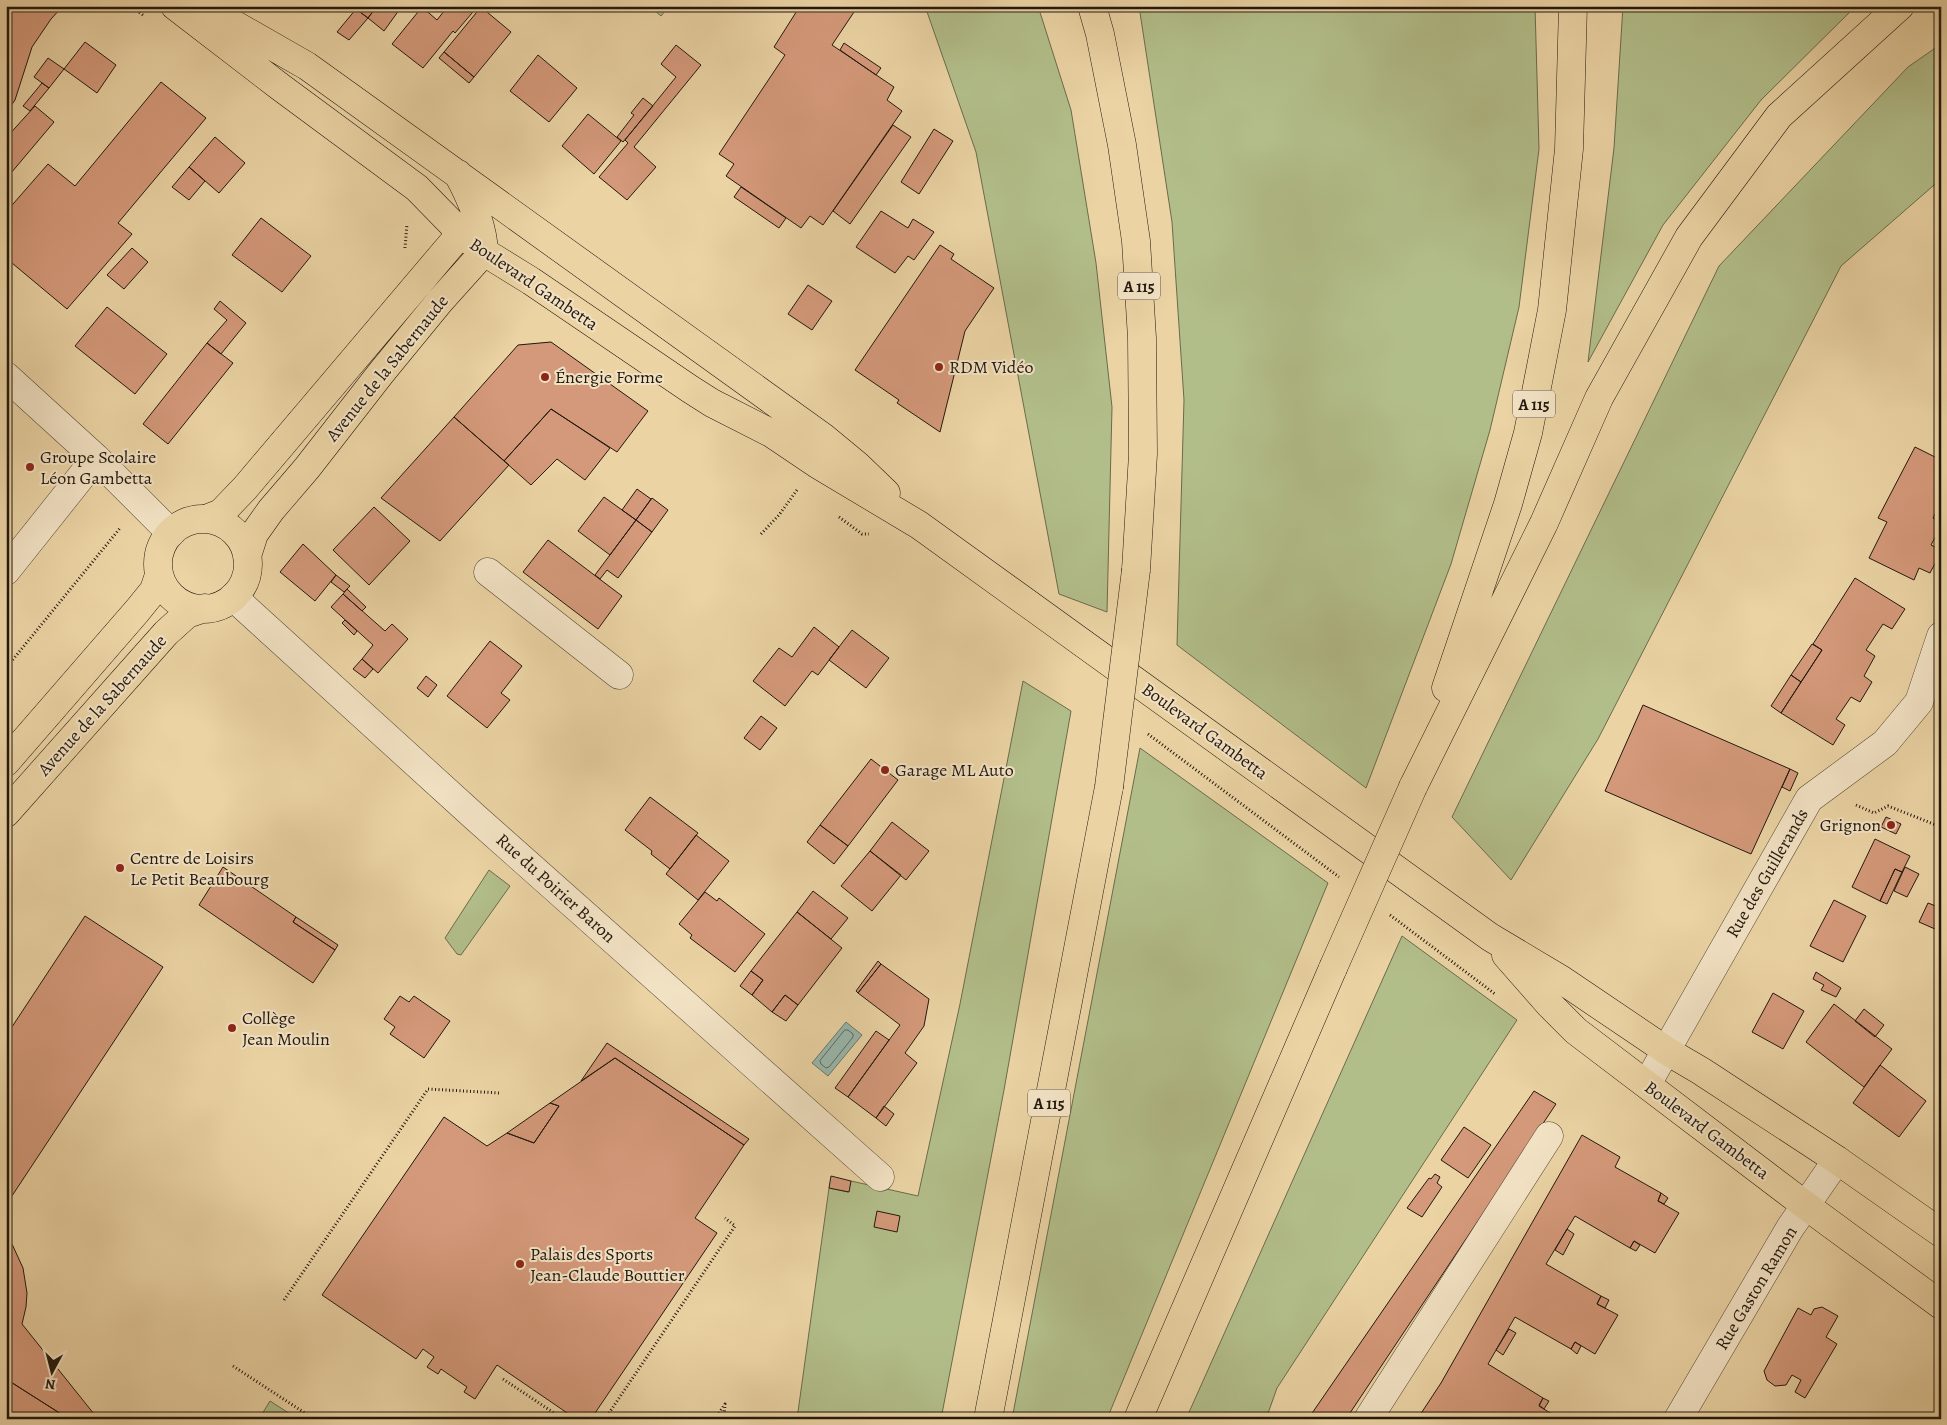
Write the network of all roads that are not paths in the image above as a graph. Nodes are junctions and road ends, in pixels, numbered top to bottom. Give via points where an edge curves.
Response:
1 (175, 6) edge
2 (1092, 6) edge
3 (1573, 6) edge
4 (1900, 6) edge
5 (206, 12) edge
6 (457, 173) junction
7 (530, 225) junction
8 (470, 229) junction
9 (484, 252) junction
10 (6, 376) edge
11 (96, 458) junction
12 (206, 519) junction
13 (919, 525) junction
14 (171, 533) junction
15 (247, 556) junction
16 (6, 570) edge
17 (488, 572) dead end
18 (159, 575) junction
19 (233, 597) junction
20 (205, 608) junction
21 (1941, 636) edge
22 (619, 675) dead end
23 (6, 762) edge
24 (1413, 786) junction
25 (6, 813) edge
26 (1490, 937) junction
27 (1667, 1051) junction
28 (1647, 1084) junction
29 (1549, 1136) dead end
30 (1837, 1160) junction
31 (880, 1176) dead end
32 (1805, 1204) junction
33 (1941, 1233) edge
34 (1941, 1304) edge
35 (988, 1419) edge
36 (1138, 1419) edge
37 (1368, 1419) edge
38 (1678, 1419) edge

1 - 5 main road, Boulevard Gambetta
2 - 35 main road, A 115, bridge via 1122,145 1136,241 1142,338 1143,454 1136,570 1109,787
3 - 24 main road, A 115 via 1569,149 1552,310 1528,433 1490,558
4 - 24 main road via 1780,116 1689,237 1599,398 1544,523
5 - 6 main road, Boulevard Gambetta via 307,66
5 - 8 main road, Boulevard Gambetta
6 - 7 main road, Boulevard Gambetta
6 - 8 main road via 468,193
7 - 8 main road
7 - 13 main road, Boulevard Gambetta via 822,437 858,466
8 - 9 main road, Boulevard Gambetta
8 - 12 main road, Avenue de la Sabernaude via 245,488 221,513
9 - 13 main road, Boulevard Gambetta via 690,390 771,433
9 - 15 main road, Avenue de la Sabernaude via 380,372 266,516 254,534
10 - 11 street
11 - 14 street
11 - 16 street
12 - 14 main road via 187,522
12 - 15 main road via 226,525 237,534
13 - 26 main road, Boulevard Gambetta
14 - 18 main road via 160,550
15 - 19 main road via 247,574
17 - 22 street
18 - 20 main road via 177,601
18 - 23 main road, Avenue de la Sabernaude via 154,590 138,611
19 - 20 main road via 220,605
19 - 31 street, Rue du Poirier Baron via 476,818
20 - 25 main road, Avenue de la Sabernaude via 187,614 166,633
21 - 27 street, Rue des Guillerands via 1919,702 1886,743 1809,800
24 - 36 main road, A 115, bridge
26 - 27 main road, Boulevard Gambetta via 1562,980
26 - 28 main road, Boulevard Gambetta via 1548,1004 1576,1030
27 - 28 street, Rue des Guillerands
27 - 30 main road, Boulevard Gambetta
28 - 32 main road, Boulevard Gambetta
29 - 37 street
30 - 32 street, Rue Gaston Ramon
30 - 33 main road, Boulevard Gambetta
32 - 34 main road, Boulevard Gambetta
32 - 38 street, Rue Gaston Ramon

